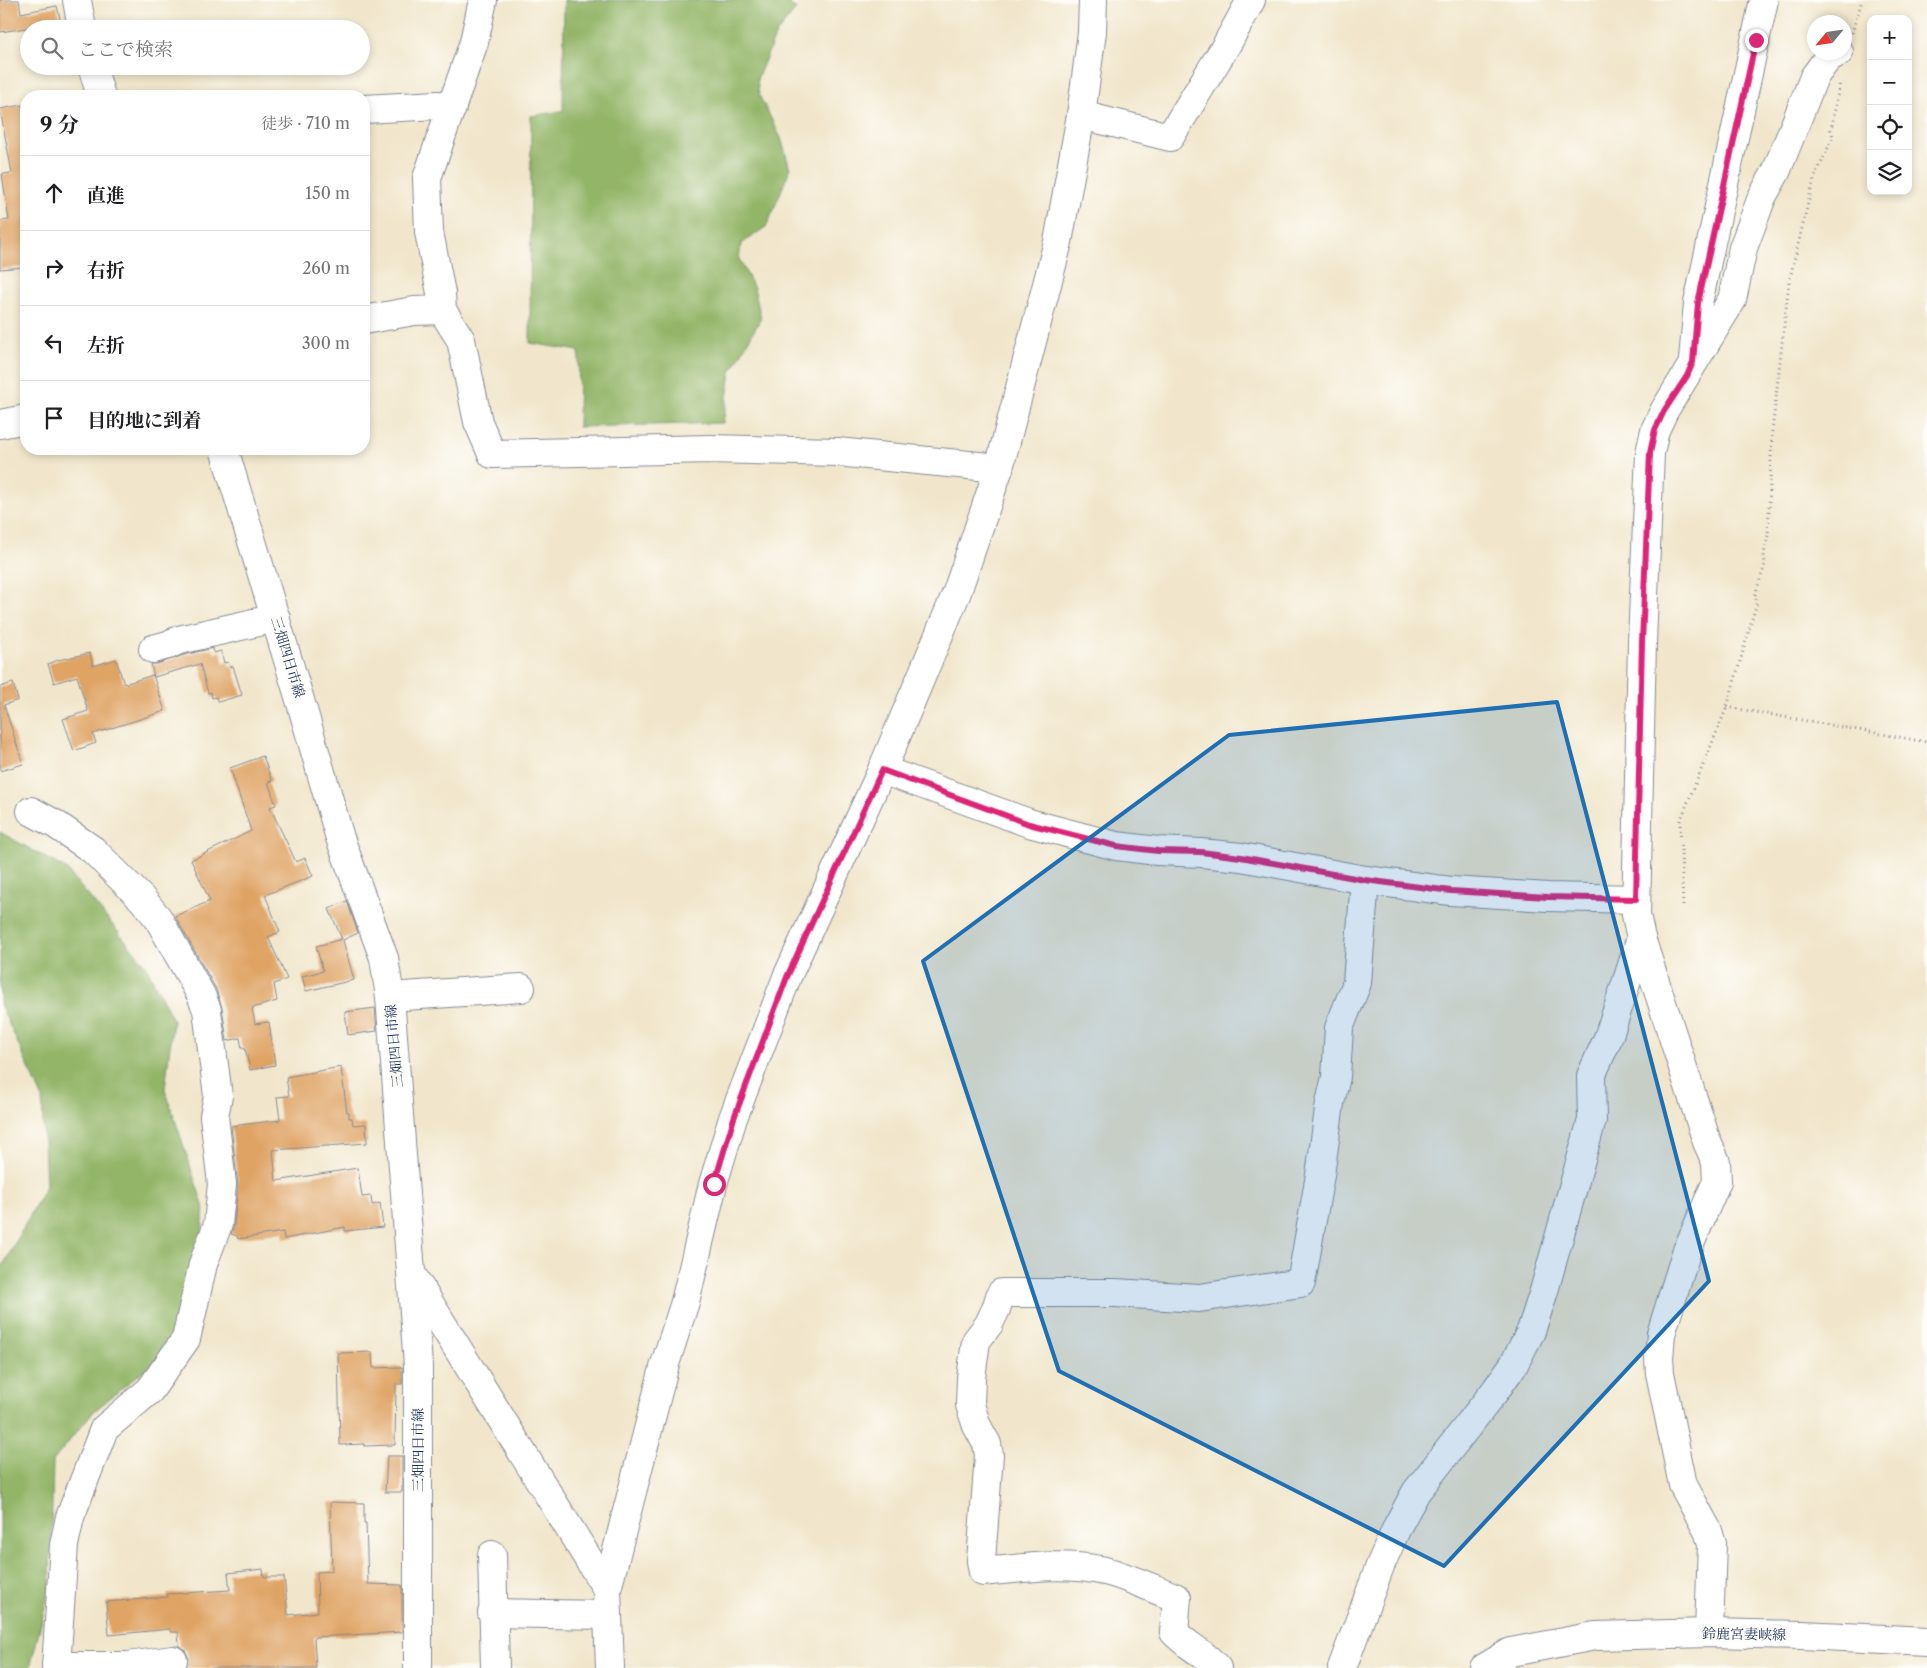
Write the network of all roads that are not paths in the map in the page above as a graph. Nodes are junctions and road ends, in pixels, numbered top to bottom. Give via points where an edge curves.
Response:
1 (77, 0) edge
2 (483, 0) edge
3 (1093, 0) edge
4 (1251, 0) edge
5 (1764, 0) edge
6 (80, 20) edge
7 (1827, 60) edge
8 (94, 75) edge
9 (98, 90) edge
10 (452, 108) junction
11 (370, 109) edge
12 (1081, 115) junction
13 (442, 310) junction
14 (370, 319) edge
15 (1693, 362) junction
16 (20, 420) edge
17 (0, 424) edge
18 (226, 455) edge
19 (999, 468) junction
20 (276, 618) junction
21 (153, 649) dead end
22 (882, 770) junction
23 (30, 811) dead end
24 (1365, 880) junction
25 (1636, 899) junction
26 (1641, 938) junction
27 (521, 988) dead end
28 (390, 997) junction
29 (412, 1275) junction
30 (492, 1555) dead end
31 (608, 1602) junction
32 (492, 1613) junction
33 (1709, 1633) junction
34 (1927, 1641) edge
35 (1561, 1642) junction
36 (173, 1660) dead end
37 (56, 1667) edge
38 (418, 1668) edge
39 (495, 1668) edge
40 (610, 1668) edge
41 (1217, 1668) edge
42 (1342, 1668) edge
43 (1484, 1668) edge
44 (1514, 1668) edge

1 - 6 street
2 - 10 street via 474,42
3 - 12 street
4 - 12 street via 1170,137
5 - 15 street via 1698,303
7 - 15 street via 1814,77 1776,172 1762,197 1742,248 1732,300
8 - 9 street
10 - 11 street via 438,104
10 - 13 street via 427,178 429,232
12 - 19 street via 1058,242
13 - 14 street
13 - 19 street via 461,340 478,422 492,454 710,449 837,452
15 - 25 street via 1655,430 1650,453
16 - 17 street
18 - 20 street, 三畑四日市線
19 - 22 street via 957,592
20 - 21 street
20 - 28 street, 三畑四日市線 via 340,838 384,958
22 - 24 street via 1029,824 1116,846 1241,857
22 - 31 street via 787,977 734,1118 685,1302 665,1364
23 - 37 street via 93,850 143,900 158,918 201,994 207,1010 218,1096 214,1116 222,1184 218,1224 203,1264 186,1339 150,1390 104,1429 70,1517 64,1545
24 - 25 street via 1451,891
24 - 41 street via 1357,982 1339,1028 1336,1076 1301,1283 1199,1298 1115,1293 1001,1293 996,1309 976,1341 970,1405 989,1456 981,1561 983,1572 1031,1566 1106,1571 1177,1598 1174,1632 1208,1657
25 - 26 street
26 - 33 street via 1716,1162 1716,1181 1686,1253 1659,1343 1660,1373 1683,1485 1712,1544
26 - 42 street via 1608,1038 1591,1076 1592,1120 1531,1331 1514,1364 1416,1492 1380,1566
27 - 28 street
28 - 29 street, 三畑四日市線
29 - 31 street
29 - 38 street, 三畑四日市線 via 418,1365
30 - 32 street
31 - 32 street
31 - 40 street
32 - 39 street
33 - 34 street, 鈴鹿宮妻峡線
33 - 35 street, 鈴鹿宮妻峡線 via 1595,1636
35 - 43 street, 鈴鹿宮妻峡線 via 1511,1652
35 - 44 street, 鈴鹿宮妻峡線
36 - 37 street via 128,1666

